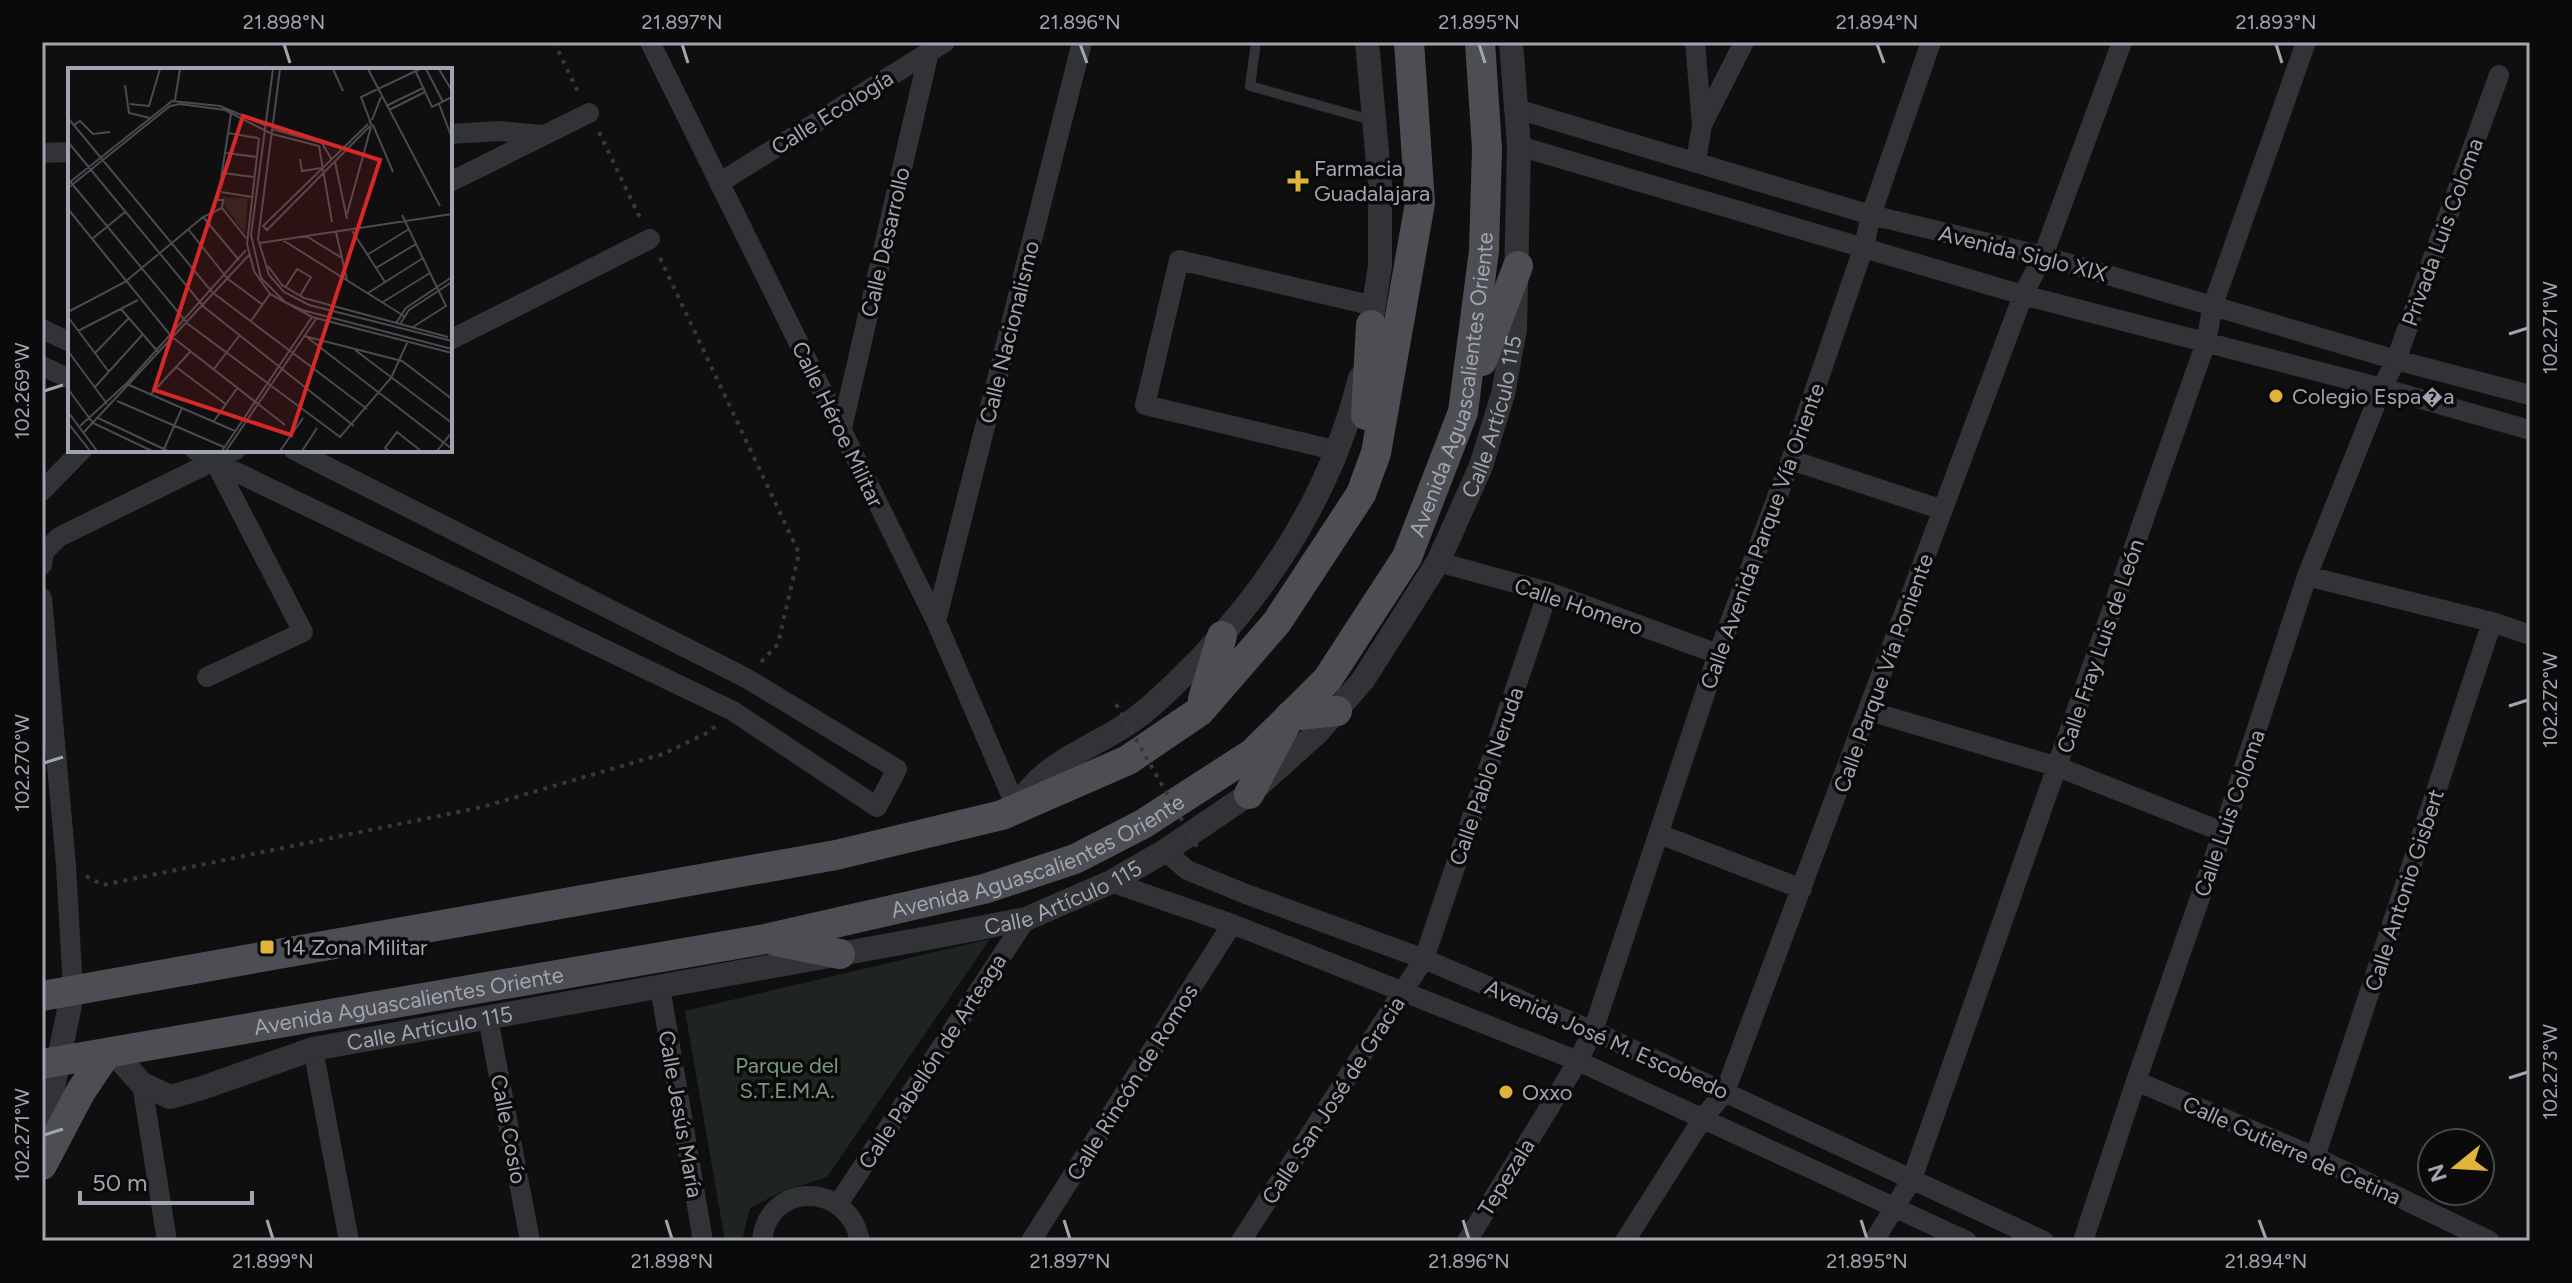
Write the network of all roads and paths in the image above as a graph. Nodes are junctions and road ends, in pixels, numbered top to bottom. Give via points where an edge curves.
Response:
1 (554, 42) edge
2 (1082, 42) edge
3 (1256, 42) edge
4 (1367, 42) edge
5 (1409, 42) edge
6 (1480, 42) edge
7 (1511, 42) edge
8 (1695, 42) edge
9 (1744, 42) edge
10 (1931, 42) edge
11 (2122, 42) edge
12 (2306, 42) edge
13 (659, 47) edge
14 (937, 47) edge
15 (2499, 75) dead end
16 (1517, 109) junction
17 (589, 113) junction
18 (1375, 121) junction
19 (1702, 125) junction
20 (452, 134) edge
21 (541, 135) junction
22 (1519, 146) junction
23 (68, 152) edge
24 (42, 153) edge
25 (1696, 161) junction
26 (452, 181) edge
27 (719, 183) junction
28 (1871, 215) junction
29 (650, 239) junction
30 (1864, 246) junction
31 (2043, 256) junction
32 (1518, 266) junction
33 (2023, 295) junction
34 (2213, 305) junction
35 (1372, 316) junction
36 (42, 329) edge
37 (452, 339) edge
38 (68, 341) edge
39 (2206, 342) junction
40 (2396, 360) junction
41 (42, 366) edge
42 (68, 378) edge
43 (2382, 388) junction
44 (2530, 395) edge
45 (1463, 412) junction
46 (2530, 430) edge
47 (841, 432) junction
48 (1338, 451) junction
49 (80, 452) edge
50 (198, 452) edge
51 (232, 452) edge
52 (298, 452) edge
53 (1791, 460) junction
54 (215, 462) junction
55 (42, 491) edge
56 (1361, 494) junction
57 (1943, 510) junction
58 (1438, 562) junction
59 (42, 565) edge
60 (2307, 576) junction
61 (1548, 592) junction
62 (42, 598) edge
63 (936, 621) junction
64 (2492, 622) junction
65 (2530, 635) edge
66 (1222, 636) junction
67 (1718, 654) junction
68 (207, 677) dead end
69 (746, 678) junction
70 (1116, 704) dead end
71 (733, 711) junction
72 (1200, 711) junction
73 (1337, 711) junction
74 (1869, 711) junction
75 (1290, 716) junction
76 (2058, 767) junction
77 (1249, 794) junction
78 (1017, 809) junction
79 (2223, 832) junction
80 (1659, 834) junction
81 (1165, 851) junction
82 (1200, 852) dead end
83 (66, 865) junction
84 (1111, 882) junction
85 (1802, 889) junction
86 (1026, 919) junction
87 (1232, 924) junction
88 (765, 939) junction
89 (840, 954) junction
90 (1424, 959) junction
91 (660, 987) junction
92 (73, 990) junction
93 (1403, 992) junction
94 (42, 996) edge
95 (488, 1018) junction
96 (1593, 1031) junction
97 (313, 1049) junction
98 (110, 1053) junction
99 (1578, 1061) junction
100 (50, 1063) edge
101 (2136, 1081) junction
102 (142, 1084) junction
103 (1725, 1092) junction
104 (1703, 1118) junction
105 (42, 1141) edge
106 (2315, 1157) junction
107 (42, 1165) edge
108 (1912, 1179) junction
109 (838, 1204) junction
110 (1895, 1208) junction
111 (758, 1238) edge
112 (167, 1241) edge
113 (349, 1241) edge
114 (530, 1241) edge
115 (703, 1241) edge
116 (860, 1241) edge
117 (1031, 1241) edge
118 (1241, 1241) edge
119 (1467, 1241) edge
120 (1625, 1241) edge
121 (1874, 1241) edge
122 (1967, 1241) edge
123 (2044, 1241) edge
124 (2083, 1241) edge
125 (2490, 1241) edge

1 - 17 path
2 - 63 street, Calle Nacionalismo
3 - 18 lane via 1250,86
4 - 18 street
5 - 56 main road via 1420,203 1376,453
6 - 45 main road, Avenida Aguascalientes Oriente via 1487,149 1484,251
7 - 16 street
8 - 19 street
9 - 19 street
10 - 28 street, Calle Avenida Parque Vía Oriente
11 - 31 street, Calle Parque Vía Poniente
12 - 34 street, Calle Fray Luis de León
13 - 27 street, Calle Héroe Militar
14 - 27 street, Calle Ecología
14 - 47 street, Calle Desarrollo
15 - 40 street, Privada Luis Coloma
16 - 22 street
16 - 25 street, Avenida Siglo XIX
17 - 21 street
17 - 29 path
18 - 35 street via 1380,266
19 - 25 street
20 - 21 street
21 - 26 street
22 - 30 street, Avenida Siglo XIX
22 - 32 street, Calle Artículo 115
23 - 24 street
25 - 28 street, Avenida Siglo XIX
27 - 47 street, Calle Héroe Militar
28 - 30 street, Calle Avenida Parque Vía Oriente
28 - 31 street, Avenida Siglo XIX
29 - 37 street
29 - 69 path via 799,553 778,644
30 - 33 street, Avenida Siglo XIX
30 - 53 street, Calle Avenida Parque Vía Oriente
31 - 33 street, Calle Parque Vía Poniente
31 - 34 street, Avenida Siglo XIX
32 - 45 main road
32 - 58 street, Calle Artículo 115 via 1515,329 1503,394 1481,466
33 - 39 street, Avenida Siglo XIX
33 - 57 street, Calle Parque Vía Poniente
34 - 39 street, Calle Fray Luis de León
34 - 40 street, Avenida Siglo XIX
35 - 48 street via 1358,388
35 - 48 street via 1179,260 1145,405
35 - 56 main road
36 - 38 street
39 - 43 street, Avenida Siglo XIX
39 - 76 street, Calle Fray Luis de León
40 - 43 street, Privada Luis Coloma
40 - 44 street, Avenida Siglo XIX
41 - 42 street
43 - 46 street, Avenida Siglo XIX
43 - 60 street, Calle Luis Coloma
45 - 75 main road, Avenida Aguascalientes Oriente via 1407,557 1327,680
47 - 63 street, Calle Héroe Militar
48 - 66 street via 1295,538
49 - 55 street
50 - 54 street
51 - 54 street
52 - 69 street
53 - 57 street
53 - 67 street, Calle Avenida Parque Vía Oriente
54 - 59 street via 59,537 44,552
54 - 68 street via 303,632
54 - 71 street
56 - 72 main road via 1277,622
57 - 74 street, Calle Parque Vía Poniente
58 - 61 street, Calle Homero
58 - 73 street, Calle Artículo 115 via 1363,680
60 - 64 street
60 - 79 street, Calle Luis Coloma
61 - 67 street, Calle Homero
61 - 90 street, Calle Pablo Neruda
62 - 83 street
63 - 78 street, Calle Héroe Militar
64 - 65 street
64 - 106 street, Calle Antonio Gisbert
66 - 72 main road
66 - 78 street via 1134,720 1030,788
67 - 80 street, Calle Avenida Parque Vía Oriente
69 - 71 street
69 - 71 street via 897,769 877,807
70 - 82 path, bridge
71 - 83 path via 705,734 663,754 482,807 103,885
72 - 78 main road via 1128,760
73 - 75 main road
73 - 77 street, Calle Artículo 115
74 - 76 street
74 - 85 street, Calle Parque Vía Poniente
75 - 77 main road
75 - 88 main road, Avenida Aguascalientes Oriente via 1253,753 1143,824 1075,859 984,889
76 - 79 street
76 - 108 street, Calle Fray Luis de León
77 - 81 street, Calle Artículo 115
78 - 92 main road via 836,855
79 - 101 street, Calle Luis Coloma
80 - 85 street
80 - 96 street, Calle Avenida Parque Vía Oriente
81 - 84 street, Calle Artículo 115
81 - 90 street, Avenida José M. Escobedo via 1187,870
83 - 92 street
84 - 86 street, Calle Artículo 115
84 - 87 street, Avenida José M. Escobedo
85 - 103 street, Calle Parque Vía Poniente
86 - 89 street, Calle Artículo 115
86 - 109 street, Calle Pabellón de Arteaga
87 - 93 street, Avenida José M. Escobedo
87 - 117 street, Calle Rincón de Romos
88 - 89 main road
88 - 98 main road, Avenida Aguascalientes Oriente
89 - 91 street, Calle Artículo 115
90 - 93 street, Calle San José de Gracia
90 - 96 street, Avenida José M. Escobedo
91 - 95 street, Calle Artículo 115
91 - 115 street, Calle Jesús María
92 - 94 main road
92 - 100 street
93 - 99 street, Avenida José M. Escobedo
93 - 118 street, Calle San José de Gracia
95 - 97 street, Calle Artículo 115
95 - 114 street, Calle Cosío
96 - 99 street, Tepezala
96 - 103 street, Avenida José M. Escobedo
97 - 102 street, Calle Artículo 115 via 170,1097
97 - 113 street
98 - 100 main road, Avenida Aguascalientes Oriente
98 - 102 street
98 - 107 main road via 81,1091
99 - 104 street, Avenida José M. Escobedo
99 - 119 street, Tepezala
100 - 105 street
101 - 106 street, Calle Gutierre de Cetina
101 - 124 street, Calle Luis Coloma
102 - 112 street
103 - 104 street, Calle Parque Vía Poniente
103 - 108 street, Avenida José M. Escobedo
104 - 110 street, Avenida José M. Escobedo
104 - 120 street, Calle Parque Vía Poniente
106 - 125 street, Calle Gutierre de Cetina
108 - 110 street, Calle Fray Luis de León
108 - 123 street, Avenida José M. Escobedo
109 - 111 street via 824,1197 793,1198 769,1217
109 - 116 street via 849,1213
110 - 121 street, Calle Fray Luis de León
110 - 122 street, Avenida José M. Escobedo

